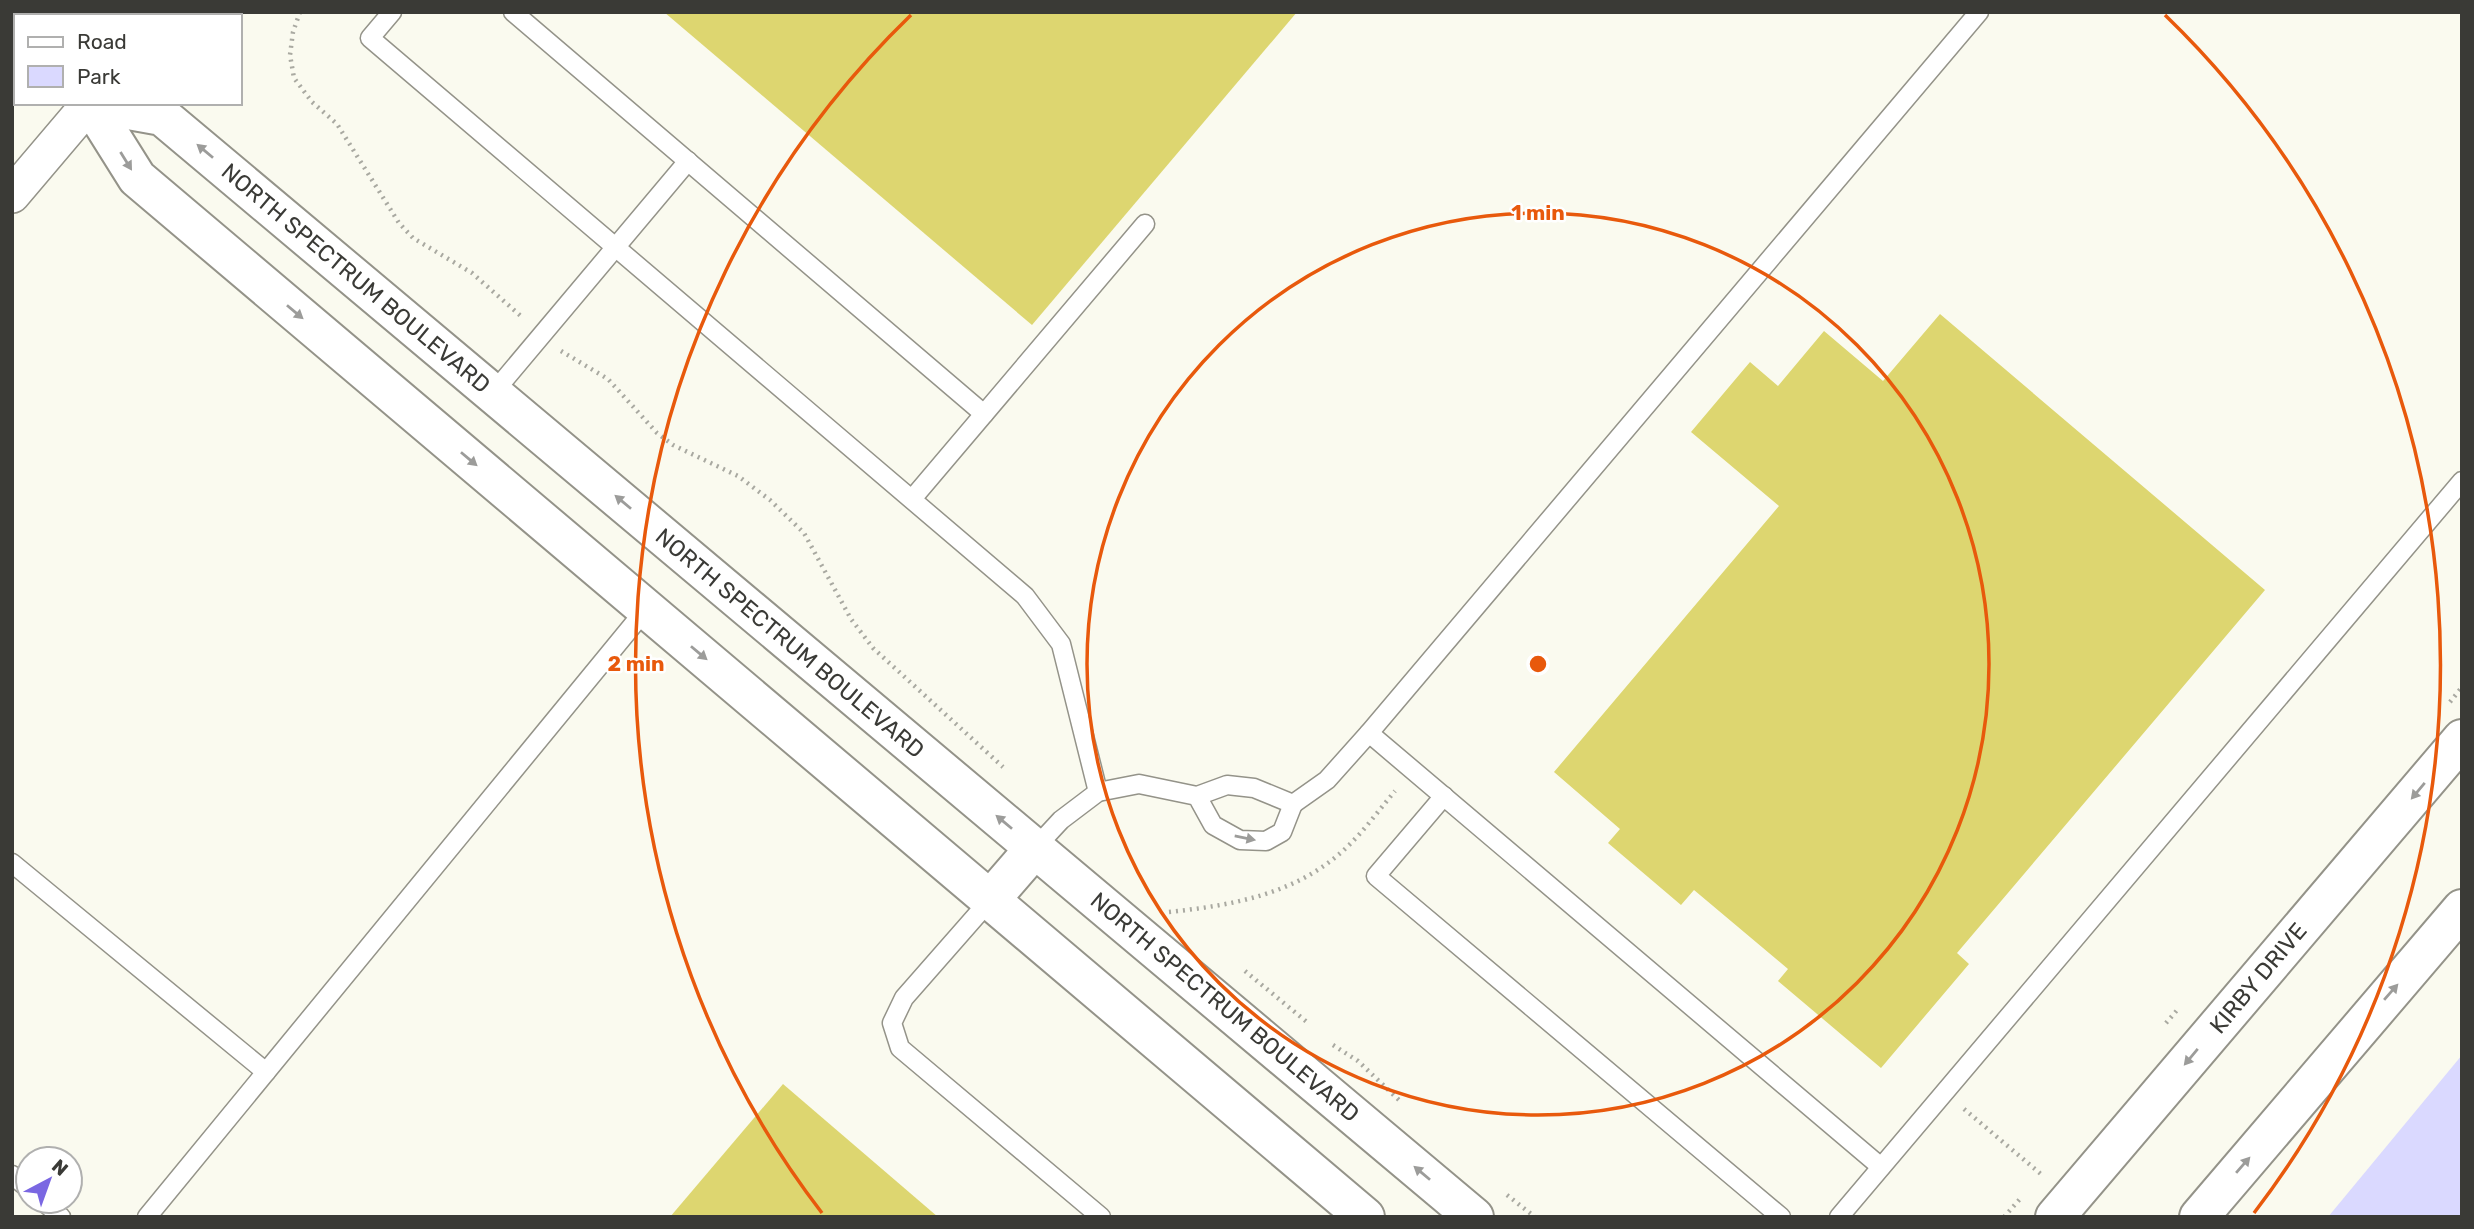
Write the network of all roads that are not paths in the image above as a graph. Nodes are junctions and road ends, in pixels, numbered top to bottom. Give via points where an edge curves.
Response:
1 (392, 12) edge
2 (513, 12) edge
3 (1979, 12) edge
4 (88, 105) edge
5 (91, 105) edge
6 (101, 105) edge
7 (688, 161) junction
8 (12, 195) edge
9 (1145, 224) dead end
10 (616, 247) junction
11 (493, 393) junction
12 (984, 414) junction
13 (2462, 481) edge
14 (912, 499) junction
15 (646, 609) junction
16 (1369, 733) junction
17 (2462, 739) edge
18 (1098, 792) junction
19 (1197, 796) junction
20 (1444, 796) junction
21 (1293, 804) junction
22 (1035, 848) junction
23 (12, 863) edge
24 (990, 900) junction
25 (2462, 909) edge
26 (266, 1072) junction
27 (1881, 1167) junction
28 (1347, 1207) edge
29 (147, 1217) edge
30 (1101, 1217) edge
31 (1475, 1217) edge
32 (1781, 1217) edge
33 (1839, 1217) edge
34 (2055, 1217) edge
35 (2199, 1217) edge

1 - 10 lane via 370,38
2 - 7 lane
3 - 16 lane
4 - 8 street
5 -> 15 street via 137,178
11 -> 6 street, NORTH SPECTRUM BOULEVARD via 162,116
7 - 10 lane
7 - 12 lane
9 - 12 lane
10 - 11 lane
10 - 14 lane
22 -> 11 street, NORTH SPECTRUM BOULEVARD
12 - 14 lane
13 - 27 lane
14 - 18 lane via 1025,596 1061,644
15 -> 24 street
15 - 26 lane
16 - 20 lane
16 - 21 lane via 1327,780
17 -> 34 street, KIRBY DRIVE
18 - 19 lane via 1139,784
18 - 22 lane via 1060,820
19 - 21 lane via 1227,785 1254,788
19 -> 21 lane via 1213,825 1240,840 1266,841 1282,832
20 - 27 lane
20 - 32 lane via 1376,876
22 - 24 street
31 -> 22 street, NORTH SPECTRUM BOULEVARD
23 - 26 lane
24 - 28 street
24 - 30 lane via 904,998 892,1023 900,1048
35 -> 25 street
26 - 29 lane
27 - 33 lane

